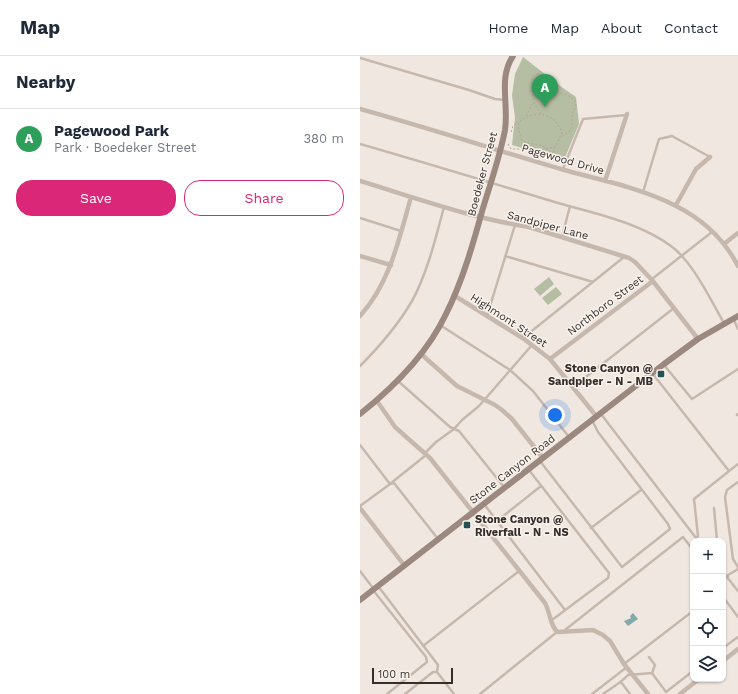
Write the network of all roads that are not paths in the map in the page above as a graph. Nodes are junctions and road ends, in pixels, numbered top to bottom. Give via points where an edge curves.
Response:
1 (513, 56) edge
2 (360, 58) edge
3 (505, 100) junction
4 (360, 109) edge
5 (627, 114) joint
6 (360, 144) edge
7 (500, 150) junction
8 (710, 157) joint
9 (563, 170) junction
10 (360, 181) edge
11 (605, 181) junction
12 (491, 182) junction
13 (643, 193) junction
14 (411, 197) junction
15 (676, 205) junction
16 (570, 206) junction
17 (444, 207) junction
18 (481, 217) junction
19 (360, 218) edge
20 (515, 225) junction
21 (401, 231) junction
22 (712, 231) junction
23 (738, 233) edge
24 (562, 237) junction
25 (724, 244) junction
26 (360, 256) edge
27 (505, 256) junction
28 (682, 256) junction
29 (624, 257) junction
30 (391, 265) junction
31 (738, 266) edge
32 (652, 280) junction
33 (594, 282) junction
34 (455, 296) junction
35 (674, 308) junction
36 (360, 316) edge
37 (487, 316) junction
38 (736, 317) edge
39 (724, 323) junction
40 (440, 325) junction
41 (738, 329) edge
42 (522, 338) junction
43 (698, 339) junction
44 (532, 345) junction
45 (421, 354) junction
46 (550, 359) junction
47 (664, 364) junction
48 (360, 366) edge
49 (738, 369) edge
50 (510, 370) junction
51 (652, 373) junction
52 (398, 381) junction
53 (573, 387) junction
54 (484, 399) junction
55 (377, 401) junction
56 (360, 414) edge
57 (596, 417) junction
58 (454, 429) junction
59 (570, 437) junction
60 (360, 445) edge
61 (426, 454) junction
62 (541, 459) junction
63 (738, 464) edge
64 (528, 469) junction
65 (729, 471) junction
66 (738, 482) edge
67 (390, 484) junction
68 (541, 486) junction
69 (504, 488) junction
70 (641, 490) junction
71 (484, 504) junction
72 (360, 507) edge
73 (714, 508) dead end
74 (472, 512) junction
75 (497, 521) junction
76 (591, 528) junction
77 (717, 538) edge
78 (438, 539) junction
79 (690, 546) edge
80 (404, 565) junction
81 (738, 568) edge
82 (360, 571) edge
83 (519, 571) junction
84 (725, 574) edge
85 (728, 578) junction
86 (375, 588) junction
87 (738, 592) edge
88 (360, 600) edge
89 (726, 601) edge
90 (565, 610) junction
91 (690, 613) edge
92 (738, 617) edge
93 (551, 620) junction
94 (557, 632) junction
95 (564, 632) junction
96 (738, 637) edge
97 (423, 646) junction
98 (726, 646) edge
99 (738, 649) edge
100 (649, 657) dead end
101 (726, 659) edge
102 (626, 665) junction
103 (437, 672) junction
104 (652, 673) junction
105 (690, 673) edge
106 (632, 674) junction
107 (620, 682) junction
108 (695, 682) edge
109 (387, 694) edge
110 (405, 694) edge
111 (454, 694) edge
112 (480, 694) edge
113 (592, 694) edge
114 (603, 694) edge
115 (630, 694) edge
116 (648, 694) edge
117 (680, 694) edge

1 - 3 street, Boedeker Street via 505,76
2 - 3 lane
3 - 7 street, Boedeker Street via 506,118
4 - 7 street, Pagewood Drive
5 - 9 lane via 583,119
5 - 11 street
6 - 12 lane
7 - 9 street, Pagewood Drive
7 - 12 street, Boedeker Street
8 - 13 lane via 672,136 659,139
8 - 15 street via 696,169
9 - 11 street, Pagewood Drive
10 - 14 street, Sandpiper Lane
11 - 13 street, Pagewood Drive
12 - 16 lane
12 - 18 street, Boedeker Street
13 - 15 street, Pagewood Drive
14 - 17 street, Sandpiper Lane
14 - 21 street
15 - 22 street, Pagewood Drive
16 - 24 lane
16 - 28 lane via 633,225 672,246
17 - 18 street, Sandpiper Lane
17 - 48 lane via 429,259 412,300 392,331
18 - 20 street, Sandpiper Lane
18 - 34 street, Boedeker Street
19 - 21 lane
20 - 24 street, Sandpiper Lane
20 - 27 lane
21 - 30 street
22 - 25 street, Pagewood Drive
22 - 28 lane
23 - 25 street
24 - 29 street, Sandpiper Lane
25 - 31 street, Pagewood Drive
26 - 30 street
27 - 33 lane
27 - 37 lane
28 - 32 lane
28 - 39 lane via 701,282
29 - 32 street, Sandpiper Lane via 635,262
29 - 33 lane
30 - 36 street via 381,288
32 - 35 street, Sandpiper Lane
32 - 46 street, Northboro Street
33 - 42 lane
34 - 37 street, Highmont Street
34 - 40 street, Boedeker Street
35 - 43 street, Sandpiper Lane
35 - 53 lane
37 - 42 street, Highmont Street
38 - 39 street, Stone Canyon Road
38 - 41 lane
39 - 43 street, Stone Canyon Road
40 - 45 street, Boedeker Street
40 - 50 lane
42 - 44 street, Highmont Street
43 - 47 street, Stone Canyon Road
44 - 46 street, Highmont Street
44 - 50 lane
45 - 52 street, Boedeker Street
45 - 54 street via 457,386
46 - 53 street, Highmont Street
47 - 49 lane via 692,399
47 - 51 street, Stone Canyon Road
50 - 54 lane
50 - 59 lane via 533,392
51 - 57 street, Stone Canyon Road
51 - 65 lane
52 - 55 street, Boedeker Street
52 - 58 lane
53 - 57 street, Highmont Street
54 - 58 lane
54 - 62 street via 512,419
55 - 56 street, Boedeker Street
55 - 61 street via 395,427
57 - 59 street, Stone Canyon Road
57 - 65 lane via 696,538 698,536 694,499
57 - 70 lane via 598,432
58 - 61 lane via 436,442
58 - 69 lane
59 - 62 street, Stone Canyon Road
60 - 67 lane
61 - 67 lane
61 - 74 street
62 - 64 street, Stone Canyon Road
62 - 76 lane
63 - 65 lane
64 - 68 lane
64 - 69 street, Stone Canyon Road
66 - 81 lane via 727,490 725,497 733,559
67 - 72 lane
67 - 78 lane via 394,483
68 - 75 lane
68 - 90 lane via 608,574 608,578
69 - 71 street, Stone Canyon Road
70 - 76 lane
70 - 76 lane via 668,524 670,529 666,533 622,566
71 - 74 street, Stone Canyon Road
71 - 75 lane
72 - 80 street
73 - 77 lane
74 - 78 street, Stone Canyon Road
74 - 83 street
75 - 90 lane
78 - 80 street, Stone Canyon Road
79 - 95 lane via 683,537
80 - 86 street, Stone Canyon Road
81 - 85 lane via 728,575
82 - 86 lane
83 - 93 street via 545,603
83 - 97 lane
84 - 85 lane
85 - 87 lane
86 - 88 street, Stone Canyon Road
86 - 97 lane
86 - 109 lane via 380,599 426,657 427,662
89 - 92 lane
90 - 93 lane
91 - 102 lane
93 - 94 street
94 - 95 street
94 - 112 lane
95 - 102 street via 593,630 603,635 610,640
96 - 98 lane
97 - 103 lane via 438,665
99 - 101 street
100 - 104 lane via 655,665
102 - 106 street
102 - 113 lane
103 - 110 lane via 433,672
103 - 111 lane
104 - 105 lane via 666,692
104 - 106 lane
106 - 107 lane
106 - 116 street
107 - 114 lane
107 - 115 lane
108 - 117 street

